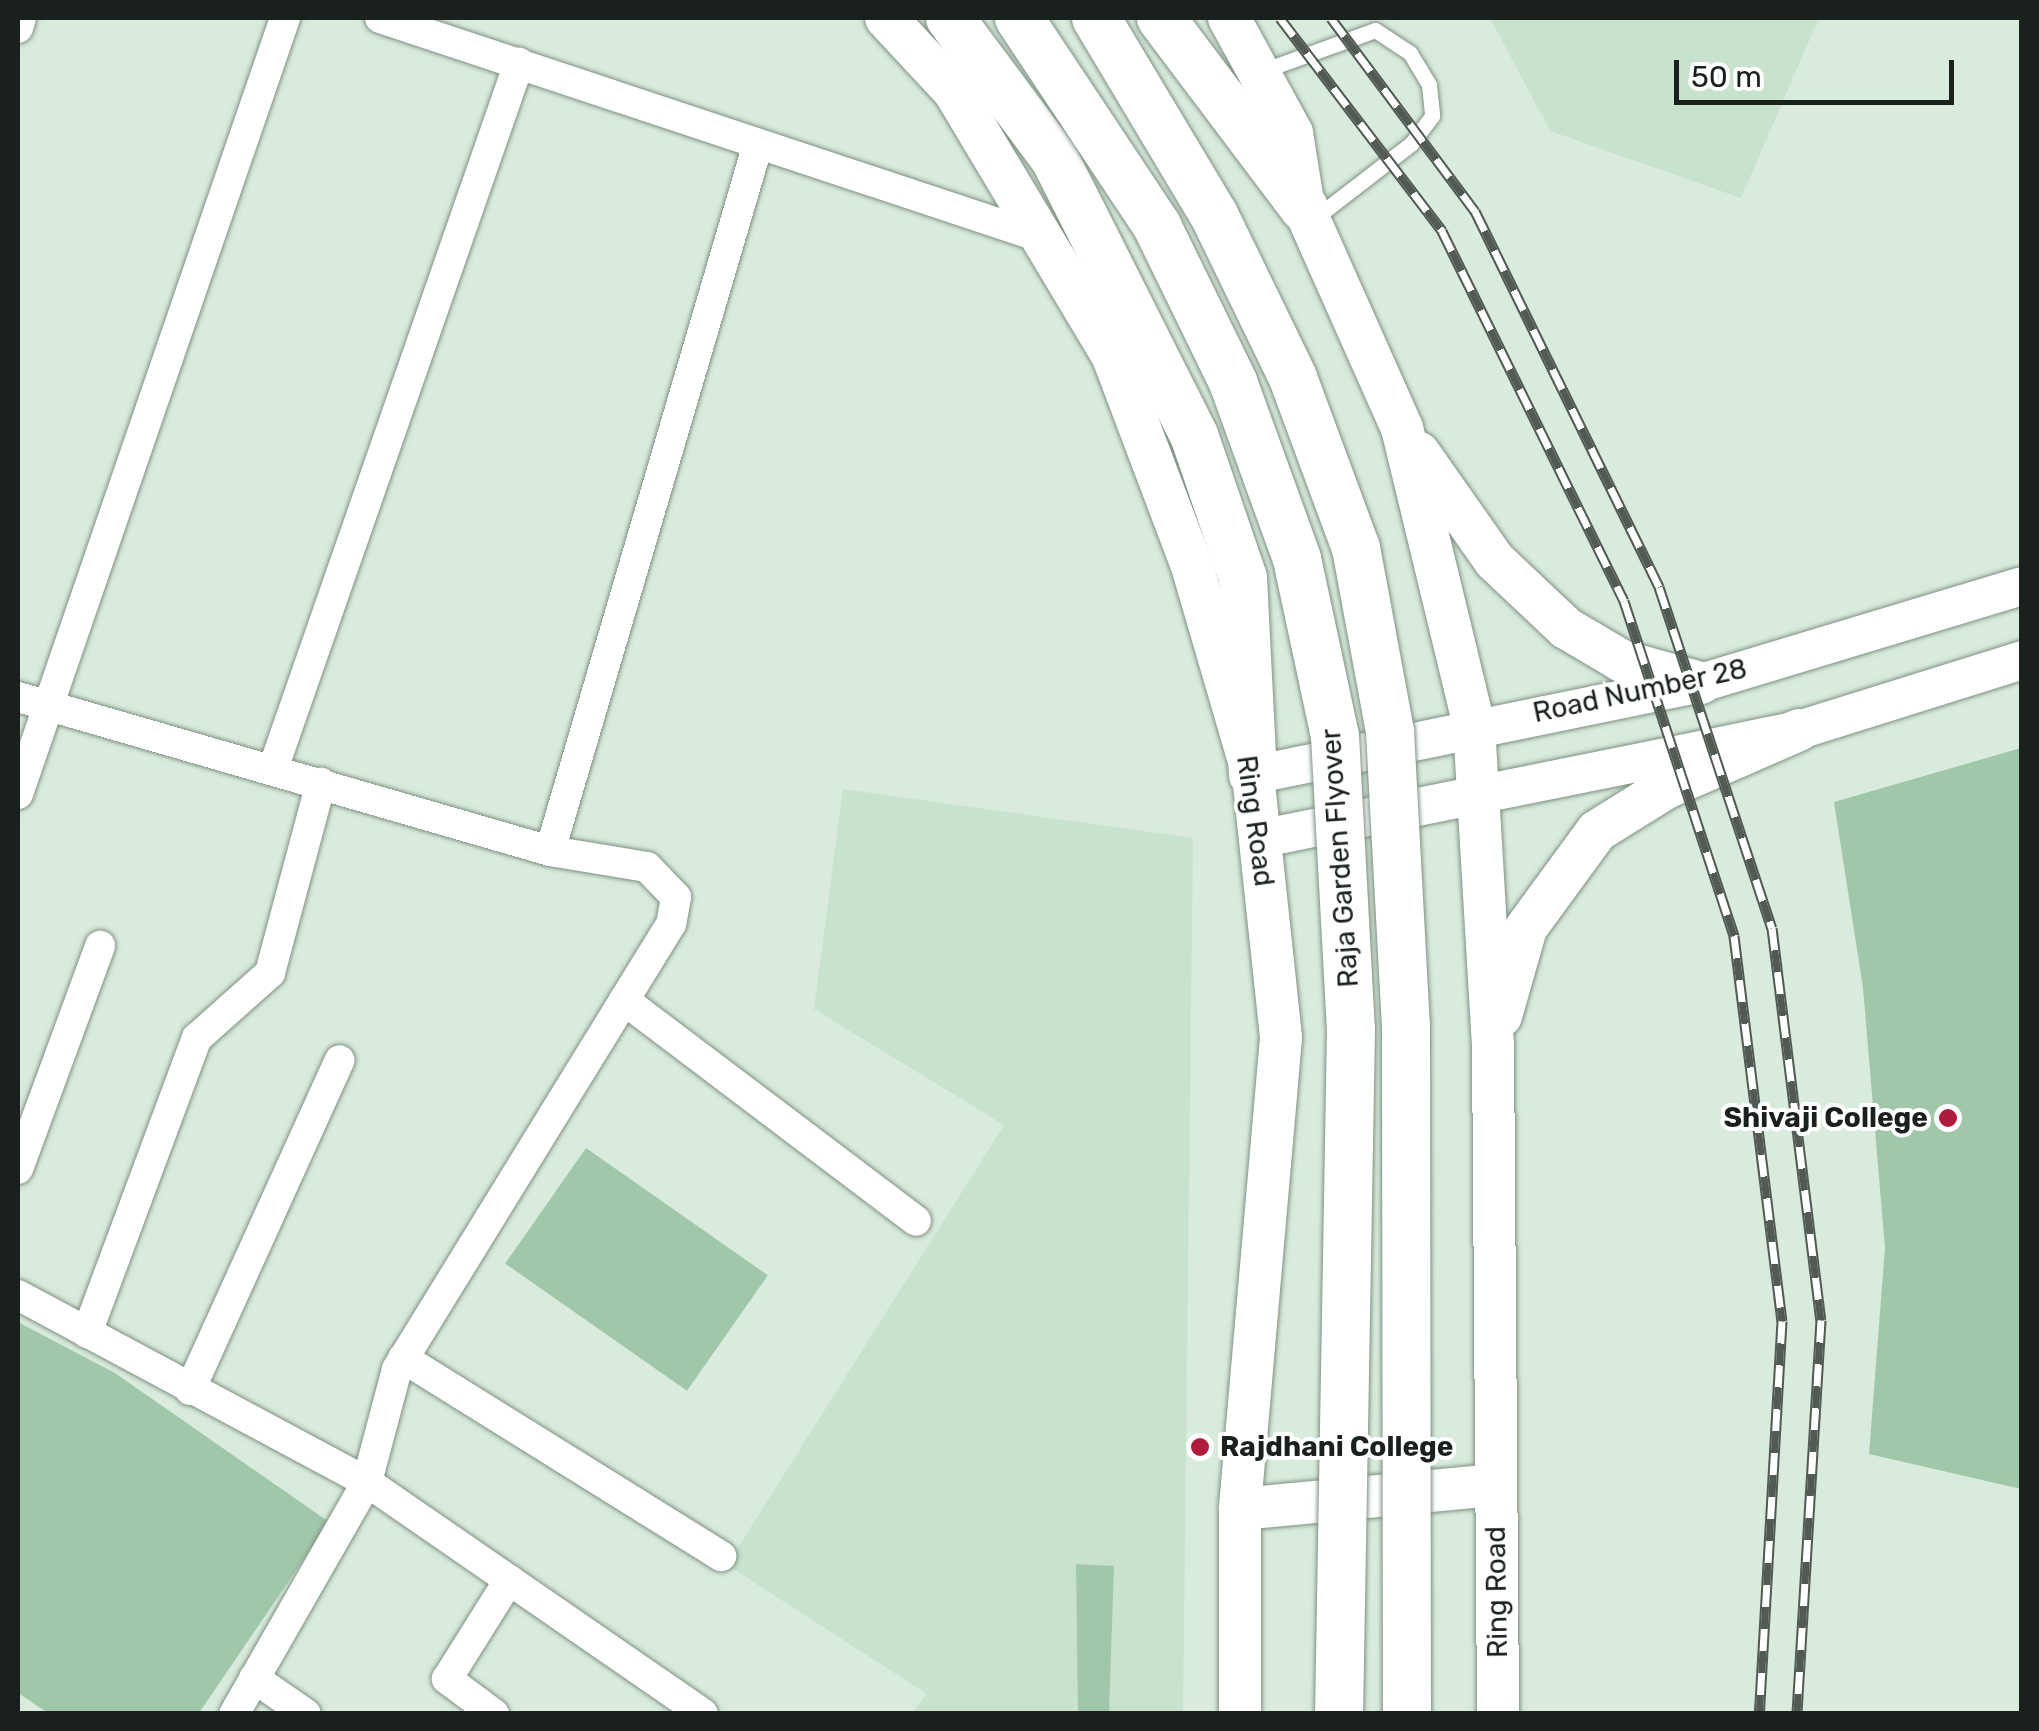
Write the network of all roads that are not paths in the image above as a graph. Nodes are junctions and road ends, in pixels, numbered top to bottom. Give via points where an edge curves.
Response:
1 (21, 18) edge
2 (285, 18) edge
3 (380, 18) edge
4 (886, 18) edge
5 (950, 18) edge
6 (1019, 18) edge
7 (1096, 18) edge
8 (1161, 18) edge
9 (1229, 18) edge
10 (18, 28) edge
11 (519, 64) junction
12 (1258, 72) junction
13 (758, 144) junction
14 (1307, 215) junction
15 (1046, 239) junction
16 (1402, 428) junction
17 (2022, 586) edge
18 (2022, 660) edge
19 (1700, 683) junction
20 (18, 698) edge
21 (48, 706) junction
22 (1474, 726) junction
23 (1799, 730) junction
24 (273, 770) junction
25 (1253, 774) junction
26 (322, 783) junction
27 (18, 794) edge
28 (1476, 797) junction
29 (1260, 838) junction
30 (550, 851) junction
31 (100, 946) dead end
32 (624, 1000) junction
33 (1493, 1044) junction
34 (340, 1060) dead end
35 (18, 1168) edge
36 (916, 1221) dead end
37 (18, 1295) edge
38 (87, 1333) junction
39 (403, 1358) junction
40 (190, 1390) junction
41 (367, 1482) junction
42 (1496, 1485) junction
43 (1240, 1509) junction
44 (721, 1556) dead end
45 (509, 1580) junction
46 (254, 1678) junction
47 (234, 1714) edge
48 (306, 1714) edge
49 (494, 1714) edge
50 (704, 1714) edge
51 (1240, 1714) edge
52 (1339, 1714) edge
53 (1406, 1714) edge
54 (1498, 1714) edge

1 - 10 street
2 - 21 street
3 - 11 street
4 - 15 main road, Ring Road via 954,91
5 - 25 main road via 1055,159 1124,283 1194,435 1243,578
6 - 52 main road, Raja Garden Flyover, bridge via 1157,226 1232,382 1297,559 1335,736 1351,1029
7 - 53 main road, Raja Garden Flyover, bridge via 1214,215 1293,378 1356,548 1390,732 1406,1025
8 - 14 main road
9 - 12 main road, Ring Road
11 - 13 street
11 - 24 street
12 - 14 main road, Ring Road via 1292,133
12 - 14 lane via 1375,30 1410,53 1429,85 1432,116 1412,143
13 - 15 street
13 - 30 street
14 - 16 main road, Ring Road
15 - 25 main road, Ring Road via 1113,357 1192,566
16 - 19 main road via 1538,606 1622,661
16 - 22 main road, Ring Road
17 - 19 street, Road Number 28
18 - 23 street
19 - 22 street, Road Number 28
20 - 21 street
21 - 24 street
21 - 27 street
22 - 25 street, Road Number 28
22 - 28 main road, Ring Road
23 - 28 street
23 - 33 main road via 1630,807 1569,859 1526,928
24 - 26 street
25 - 29 main road, Ring Road
26 - 30 street
26 - 38 street via 270,973 197,1038
28 - 29 street
28 - 33 main road, Ring Road
29 - 43 main road, Ring Road via 1280,1038
30 - 32 street via 647,868 676,896 677,913
31 - 35 street
32 - 36 street
32 - 39 street
33 - 42 main road, Ring Road
34 - 40 street
37 - 38 street
38 - 40 street
39 - 41 street
39 - 44 street
40 - 41 street
41 - 45 street
41 - 46 street
42 - 43 main road
42 - 54 main road, Ring Road
43 - 51 main road, Ring Road
45 - 49 street via 447,1680
45 - 50 street
46 - 47 street
46 - 48 street

